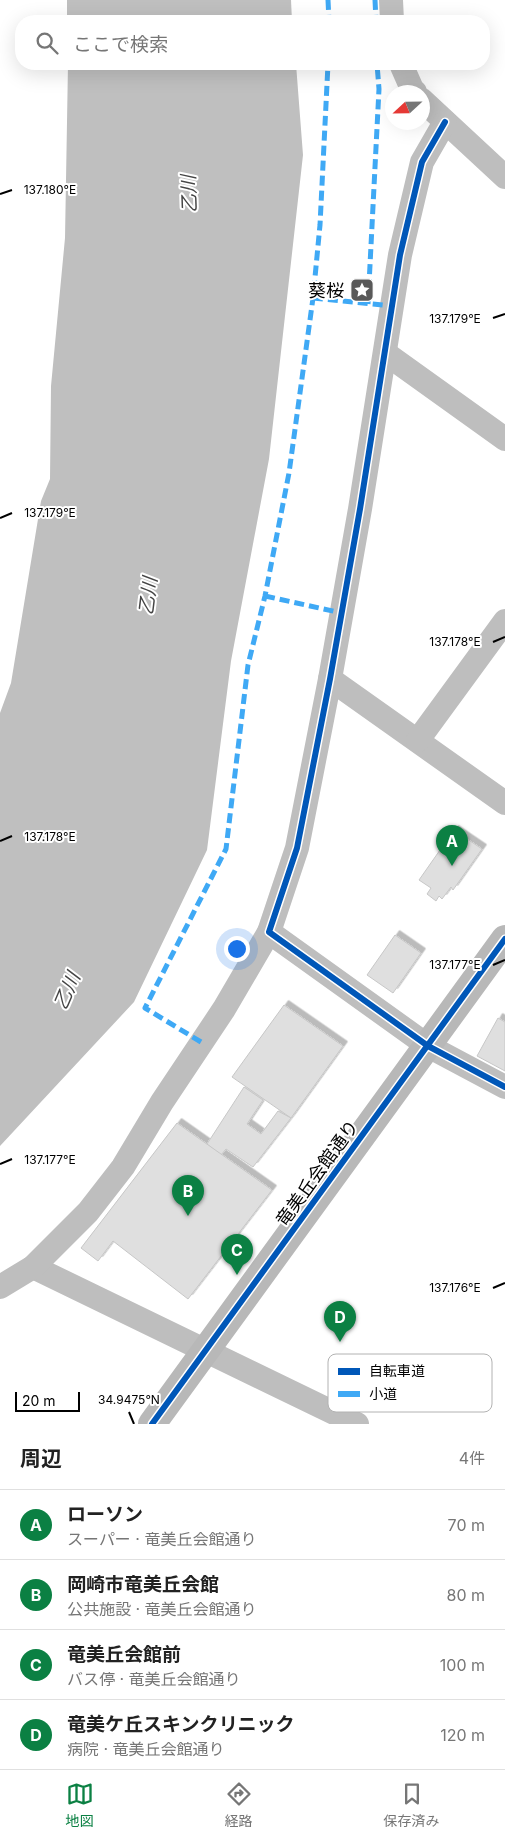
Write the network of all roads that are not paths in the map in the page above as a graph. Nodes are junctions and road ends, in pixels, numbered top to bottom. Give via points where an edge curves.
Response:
1 (391, 0) edge
2 (392, 15) edge
3 (404, 70) edge
4 (410, 85) edge
5 (430, 108) edge
6 (445, 122) junction
7 (505, 177) edge
8 (385, 353) junction
9 (505, 439) edge
10 (505, 621) edge
11 (330, 679) junction
12 (418, 740) junction
13 (505, 803) edge
14 (269, 932) junction
15 (505, 939) edge
16 (428, 1046) junction
17 (505, 1087) edge
18 (33, 1267) junction
19 (0, 1287) edge
20 (205, 1350) junction
21 (328, 1410) edge
22 (332, 1412) edge
23 (152, 1424) edge
24 (357, 1424) edge

1 - 2 street
3 - 4 street
5 - 6 street
6 - 7 street
6 - 8 street via 422,162 400,255
8 - 9 street
8 - 11 street
10 - 12 street
11 - 12 street
11 - 14 street via 297,848
12 - 13 street
14 - 16 street
14 - 18 street via 224,1009 123,1166 88,1212
15 - 16 street, 竜美丘会館通り
16 - 17 street
16 - 20 street, 竜美丘会館通り
18 - 19 street
18 - 20 street
20 - 21 street
20 - 23 street, 竜美丘会館通り
22 - 24 street

